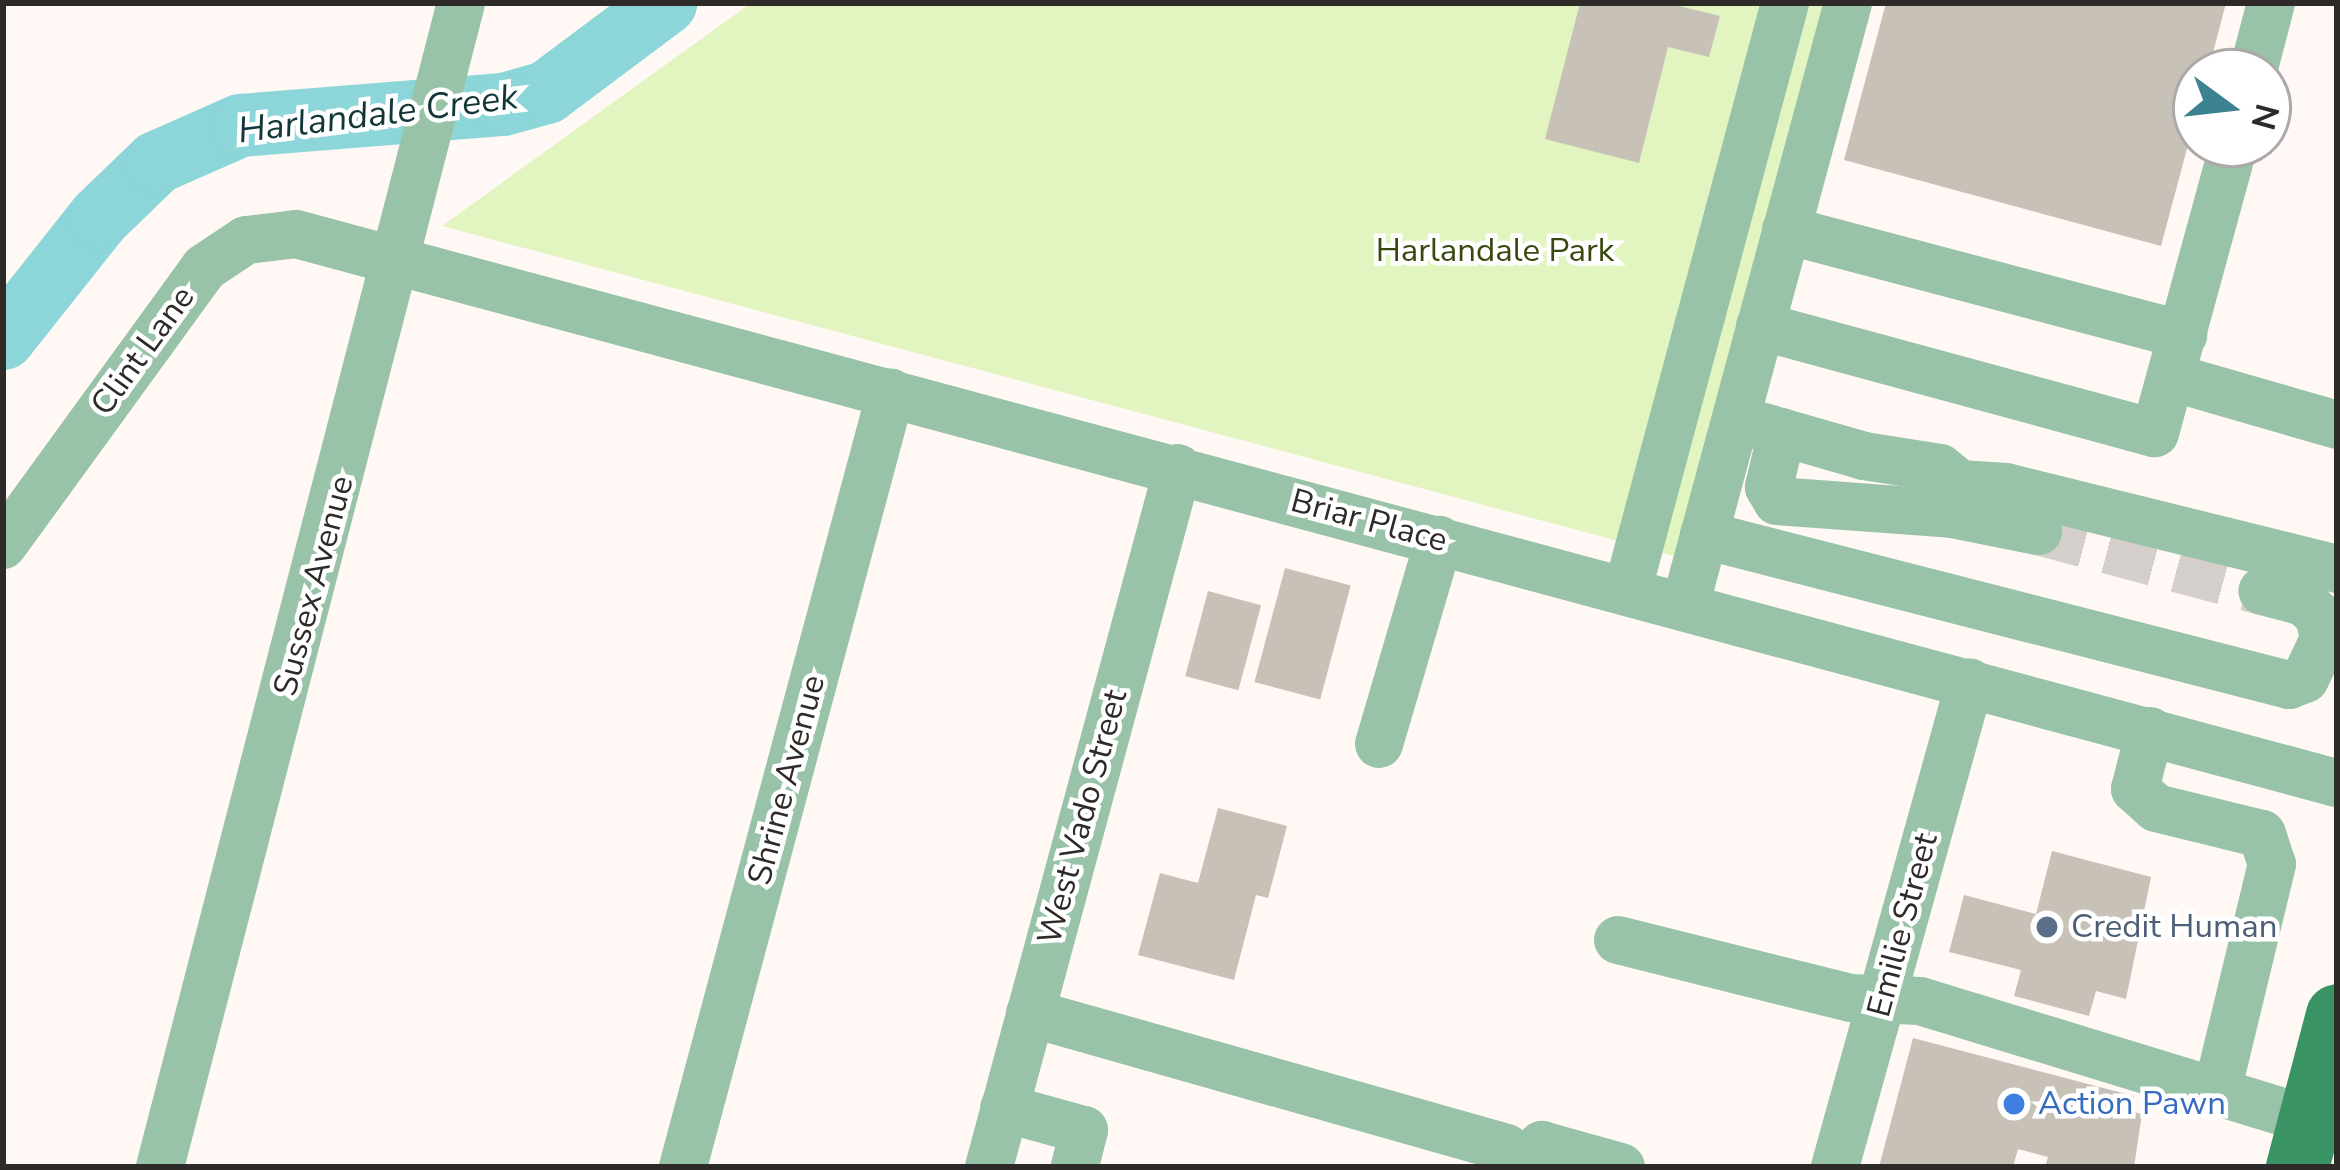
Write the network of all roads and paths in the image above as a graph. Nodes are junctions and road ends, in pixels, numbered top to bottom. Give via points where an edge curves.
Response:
1 (1785, 3) edge
2 (1848, 3) edge
3 (2271, 3) edge
4 (452, 13) edge
5 (2259, 48) edge
6 (2228, 168) edge
7 (1786, 230) junction
8 (400, 261) junction
9 (1760, 326) junction
10 (2177, 356) junction
11 (891, 392) junction
12 (1736, 419) junction
13 (2337, 424) edge
14 (1782, 432) junction
15 (1178, 468) junction
16 (2038, 531) tunnel mouth
17 (1704, 536) junction
18 (1439, 540) junction
19 (3, 545) edge
20 (2337, 569) edge
21 (2262, 591) tunnel mouth
22 (2337, 591) edge
23 (1627, 592) junction
24 (1685, 606) junction
25 (2324, 639) junction
26 (1970, 682) junction
27 (2150, 730) junction
28 (1379, 744) dead end
29 (2337, 783) edge
30 (1618, 940) dead end
31 (1883, 996) junction
32 (1030, 1013) junction
33 (2337, 1015) edge
34 (2217, 1091) junction
35 (1004, 1108) junction
36 (2303, 1143) edge
37 (1494, 1155) edge
38 (160, 1167) edge
39 (683, 1167) edge
40 (988, 1167) edge
41 (1075, 1167) edge
42 (1622, 1167) edge
43 (1835, 1167) edge

1 - 23 street
2 - 7 street
3 - 5 street
4 - 8 street, Sussex Avenue
6 - 10 street
7 - 9 street
7 - 10 street
8 - 11 street, Briar Place
8 - 19 street, Clint Lane via 269,234 204,268
8 - 38 street, Sussex Avenue
9 - 10 street via 2155,433
9 - 12 street
10 - 13 street
11 - 15 street, Briar Place
11 - 39 street, Shrine Avenue
12 - 14 street
12 - 17 street
14 - 16 street via 1769,487 1778,501 1952,514
14 - 20 street via 1940,468 1960,484 2006,488
15 - 18 street, Briar Place
15 - 32 street, West Vado Street
17 - 24 street
17 - 25 street via 2289,685 2318,661
18 - 23 street, Briar Place
18 - 28 street
21 - 25 street via 2303,602 2319,616
22 - 25 street
23 - 24 street, Briar Place
24 - 26 street, Briar Place
26 - 27 street, Briar Place
26 - 31 street, Emilie Street
27 - 29 street, Briar Place
27 - 34 street via 2135,789 2156,808 2262,834 2272,864
30 - 31 street via 1851,998
31 - 34 street
31 - 43 street, Emilie Street
32 - 35 street, West Vado Street
32 - 37 street
33 - 36 main road
34 - 36 street
35 - 40 street, West Vado Street
35 - 41 street via 1084,1130
37 - 42 street via 1542,1145

